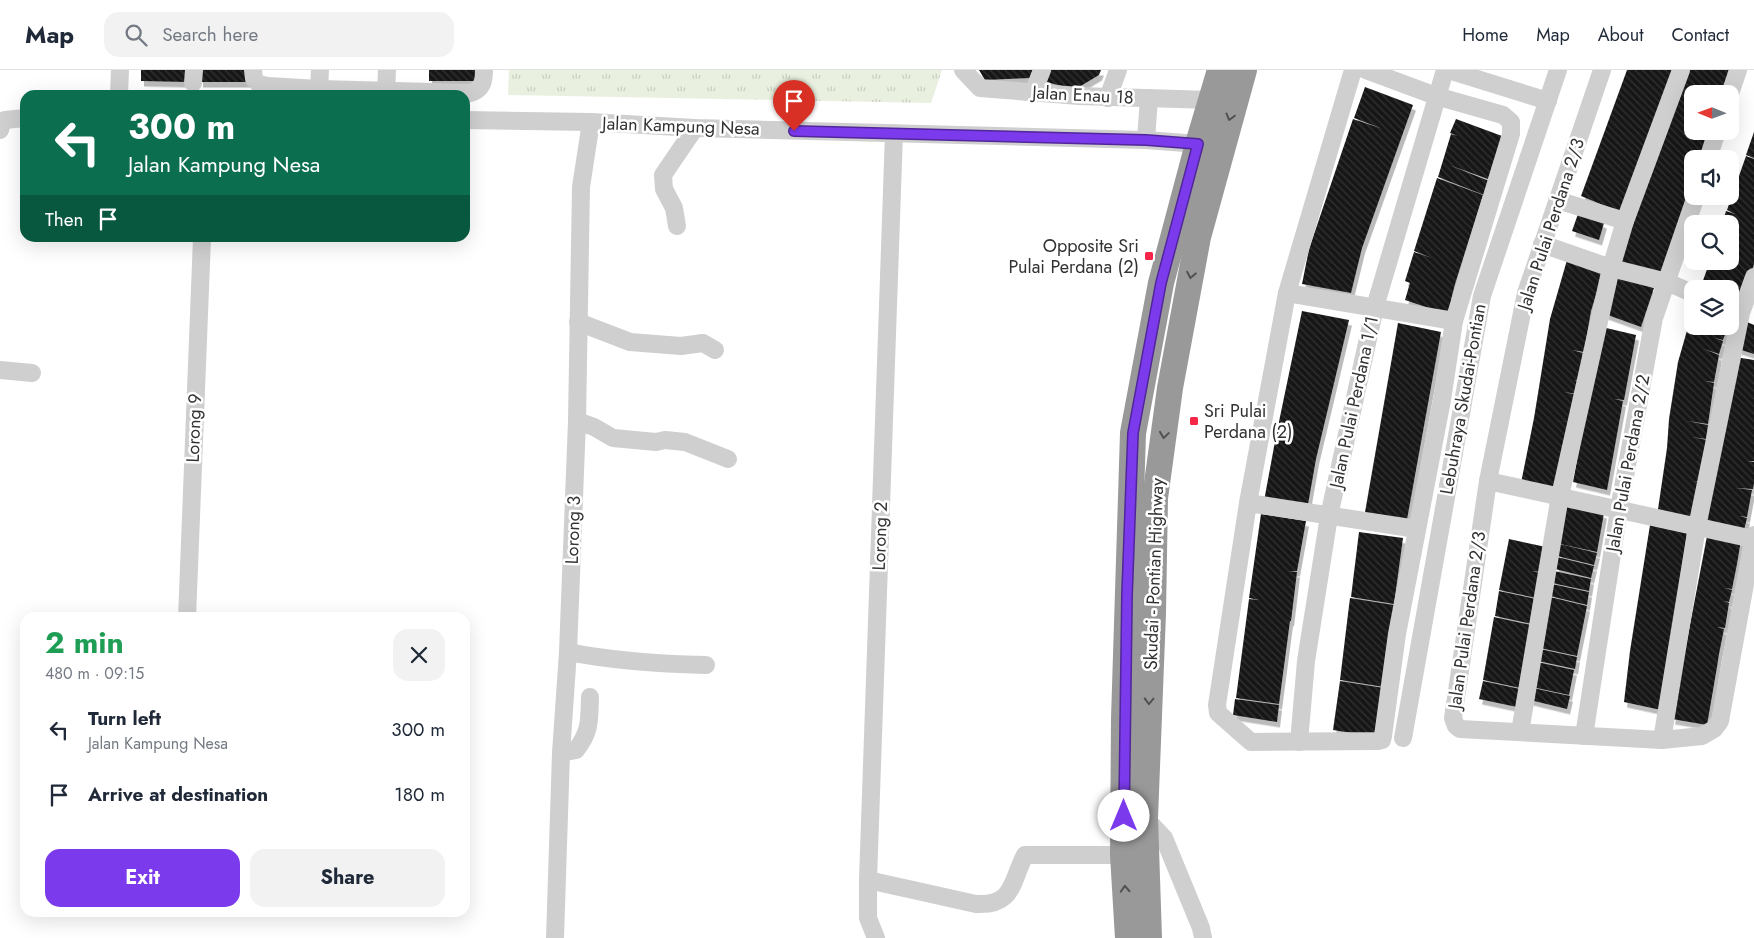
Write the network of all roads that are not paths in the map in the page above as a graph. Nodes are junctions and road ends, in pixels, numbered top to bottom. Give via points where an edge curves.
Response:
1 (120, 70) edge
2 (320, 70) edge
3 (387, 70) edge
4 (484, 70) edge
5 (963, 70) edge
6 (1042, 70) edge
7 (1118, 70) edge
8 (1220, 70) edge
9 (1244, 70) edge
10 (1353, 70) edge
11 (1366, 70) edge
12 (1446, 70) edge
13 (1558, 70) edge
14 (1602, 70) edge
15 (1681, 70) edge
16 (1738, 70) edge
17 (253, 75) edge
18 (1733, 85) edge
19 (120, 90) edge
20 (319, 90) joint
21 (386, 90) edge
22 (470, 93) edge
23 (1033, 93) junction
24 (1436, 96) junction
25 (1108, 98) junction
26 (1149, 98) junction
27 (1211, 100) junction
28 (1548, 101) junction
29 (20, 118) edge
30 (470, 120) edge
31 (591, 122) junction
32 (695, 128) junction
33 (0, 130) edge
34 (894, 133) junction
35 (1146, 140) junction
36 (1198, 144) junction
37 (1557, 200) junction
38 (1693, 205) edge
39 (1625, 221) junction
40 (677, 226) dead end
41 (202, 242) edge
42 (1542, 244) junction
43 (1611, 268) junction
44 (1754, 277) edge
45 (1667, 282) junction
46 (1684, 289) edge
47 (1287, 293) junction
48 (1375, 307) junction
49 (1742, 313) edge
50 (1454, 321) junction
51 (578, 322) junction
52 (715, 350) dead end
53 (0, 370) edge
54 (32, 373) dead end
55 (577, 421) junction
56 (728, 460) dead end
57 (1488, 480) junction
58 (1560, 496) junction
59 (1248, 503) junction
60 (1619, 510) junction
61 (1329, 516) junction
62 (1697, 527) junction
63 (1417, 529) junction
64 (1754, 537) edge
65 (187, 612) edge
66 (568, 652) junction
67 (706, 665) dead end
68 (590, 697) dead end
69 (1520, 732) junction
70 (1584, 736) junction
71 (1403, 738) dead end
72 (1662, 740) junction
73 (1299, 742) junction
74 (561, 753) junction
75 (1145, 818) junction
76 (1124, 855) junction
77 (868, 880) junction
78 (555, 938) edge
79 (876, 938) edge
80 (1128, 938) edge
81 (1149, 938) edge
82 (1202, 938) edge

1 - 19 street
2 - 20 street
3 - 21 street
4 - 22 street via 482,86
5 - 23 street, Jalan Enau 18 via 980,88
6 - 23 street
7 - 25 street
8 - 27 highway, Skudai - Pontian Highway
9 -> 75 highway, Skudai - Pontian Highway via 1198,237 1170,388 1155,498
10 - 47 street
11 - 24 street
12 - 24 street, Jalan Pulai Perdana 1/1
12 - 28 street
13 - 28 street, Lebuhraya Skudai-Pontian
14 - 37 street, Jalan Pulai Perdana 2/3
15 - 39 street
16 - 18 street
17 - 20 street via 259,84
23 - 25 street, Jalan Enau 18
24 - 48 street, Jalan Pulai Perdana 1/1
24 - 50 street via 1503,115 1511,122 1511,134
25 - 26 street, Jalan Enau 18
26 - 27 street, Jalan Enau 18
26 - 35 street
27 - 36 highway, Skudai - Pontian Highway
28 - 71 street, Lebuhraya Skudai-Pontian via 1482,296
29 - 33 street via 5,120
30 - 31 street, Jalan Kampung Nesa
31 - 32 street, Jalan Kampung Nesa
31 - 51 street, Lorong 3 via 581,187
32 - 34 street, Jalan Kampung Nesa
32 - 40 street via 663,175 664,189 674,208
34 - 35 street, Jalan Kampung Nesa
34 - 77 street, Lorong 2
35 - 36 street, Jalan Kampung Nesa
36 - 76 highway, Skudai - Pontian Highway via 1161,283 1133,433 1125,662
37 - 39 street
37 - 42 street, Jalan Pulai Perdana 2/3
38 - 45 street, Jalan Pulai Perdana 2/2
39 - 43 street
41 - 65 street, Lorong 9
42 - 43 street
42 - 57 street, Jalan Pulai Perdana 2/3 via 1526,293
43 - 45 street
43 - 58 street
44 - 49 street
45 - 46 street
45 - 60 street, Jalan Pulai Perdana 2/2 via 1654,318
47 - 48 street
47 - 59 street
48 - 50 street
48 - 61 street, Jalan Pulai Perdana 1/1
49 - 62 street
50 - 63 street
51 - 52 street via 630,342 681,346 703,343
51 - 55 street, Lorong 3
53 - 54 street
55 - 56 street via 613,438 685,442
55 - 66 street, Lorong 3
57 - 58 street
57 - 69 street, Jalan Pulai Perdana 2/3 via 1453,718 1460,729
58 - 60 street
58 - 69 street
59 - 61 street
59 - 73 street via 1218,713 1250,742
60 - 62 street
60 - 70 street, Jalan Pulai Perdana 2/2
61 - 63 street
61 - 73 street, Jalan Pulai Perdana 1/1 via 1306,661
62 - 64 street
62 - 72 street
63 - 73 street via 1382,740
64 - 72 street, Jalan Pulai Perdana 2/3 via 1720,721 1702,736
66 - 67 street via 652,663
66 - 74 street, Lorong 3
68 - 74 street via 589,726 583,741 576,750
69 - 70 street, Jalan Pulai Perdana 2/3
70 - 72 street, Jalan Pulai Perdana 2/3
74 - 78 street, Lorong 3
75 - 81 highway, Skudai - Pontian Highway
75 - 82 street via 1164,838 1201,928
76 - 77 street via 1025,855 1010,892 999,901 988,904
80 -> 76 highway, Skudai - Pontian Highway
77 - 79 street, Lorong 2 via 868,918

